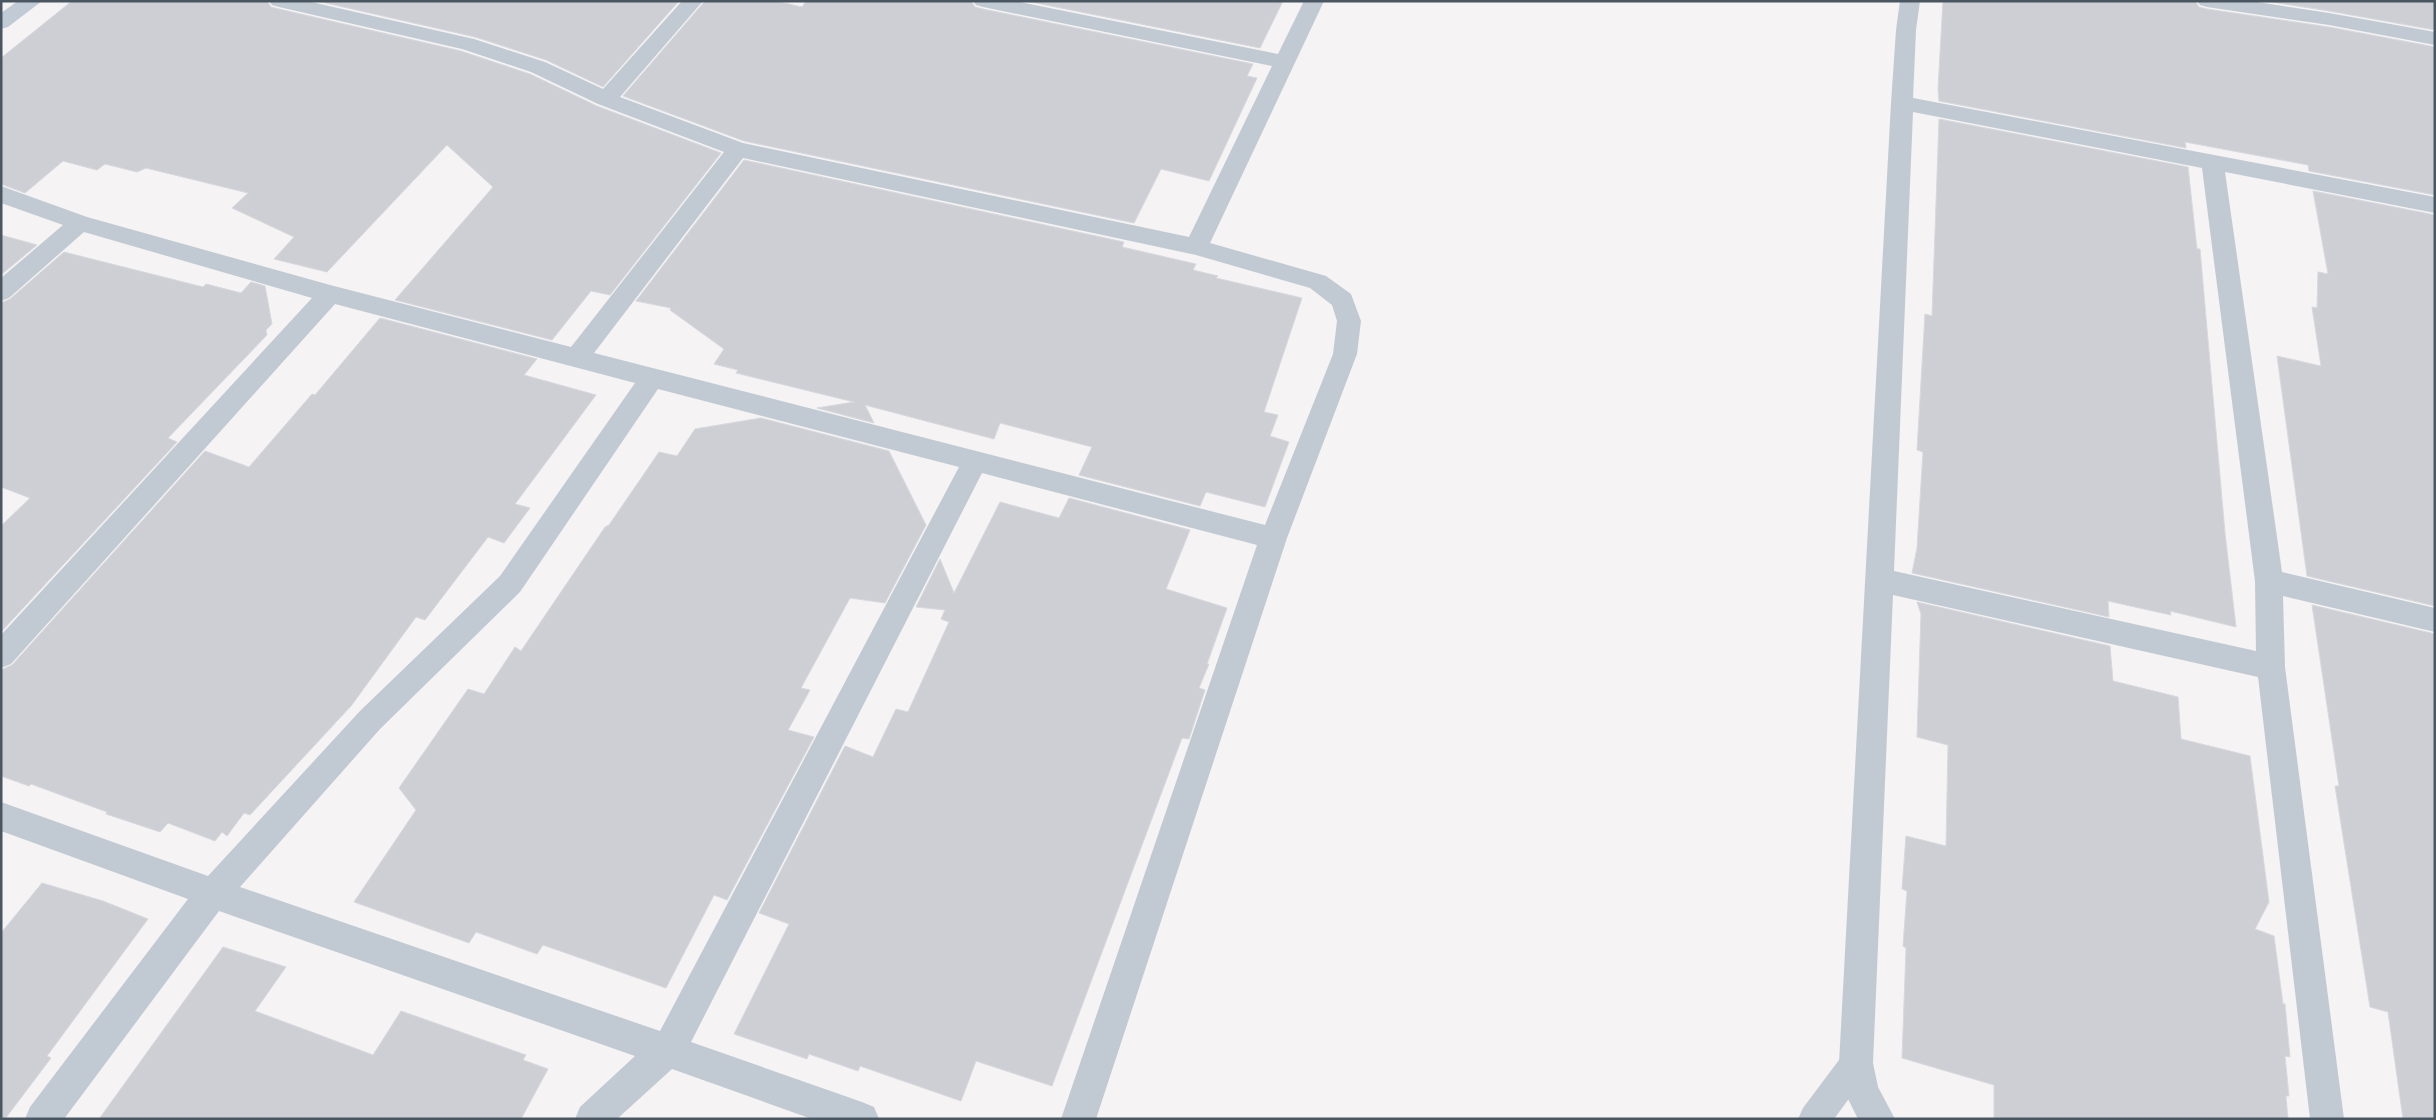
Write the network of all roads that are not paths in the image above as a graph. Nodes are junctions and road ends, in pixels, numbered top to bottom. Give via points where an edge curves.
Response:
1 (32, 1) edge
2 (279, 1) edge
3 (693, 1) edge
4 (983, 1) edge
5 (1314, 1) edge
6 (1910, 1) edge
7 (2207, 1) edge
8 (1, 23) edge
9 (2435, 39) edge
10 (1284, 62) junction
11 (606, 99) junction
12 (1902, 103) junction
13 (738, 148) junction
14 (2212, 162) junction
15 (1, 194) edge
16 (2435, 205) edge
17 (80, 223) junction
18 (1196, 247) junction
19 (1, 292) edge
20 (330, 294) junction
21 (575, 359) junction
22 (652, 378) junction
23 (976, 460) junction
24 (1273, 538) junction
25 (1879, 580) junction
26 (2269, 581) junction
27 (2435, 620) edge
28 (1, 655) edge
29 (2271, 667) junction
30 (1, 816) edge
31 (213, 893) junction
32 (668, 1051) junction
33 (1856, 1063) junction
34 (42, 1119) edge
35 (592, 1119) edge
36 (862, 1119) edge
37 (1078, 1119) edge
38 (1814, 1119) edge
39 (1878, 1119) edge
40 (2327, 1119) edge

1 - 8 street
2 - 11 street via 467,44 538,67
3 - 11 street
4 - 10 street
5 - 10 street
6 - 12 street
7 - 9 street
10 - 18 street
11 - 13 street
12 - 14 street
12 - 25 street
13 - 18 street
13 - 21 street
14 - 16 street
14 - 26 street
15 - 17 street
17 - 19 street
17 - 20 street
18 - 24 street via 1318,282 1342,300 1349,321 1345,354
20 - 21 street
20 - 28 street
21 - 22 street
22 - 23 street
22 - 31 street via 510,584 370,720
23 - 24 street
23 - 32 street
24 - 37 street
25 - 29 street
25 - 33 street
26 - 27 street
26 - 29 street
29 - 40 street
30 - 31 street
31 - 32 street
31 - 34 street
32 - 35 street
32 - 36 street
33 - 38 lane
33 - 39 street via 1862,1092

